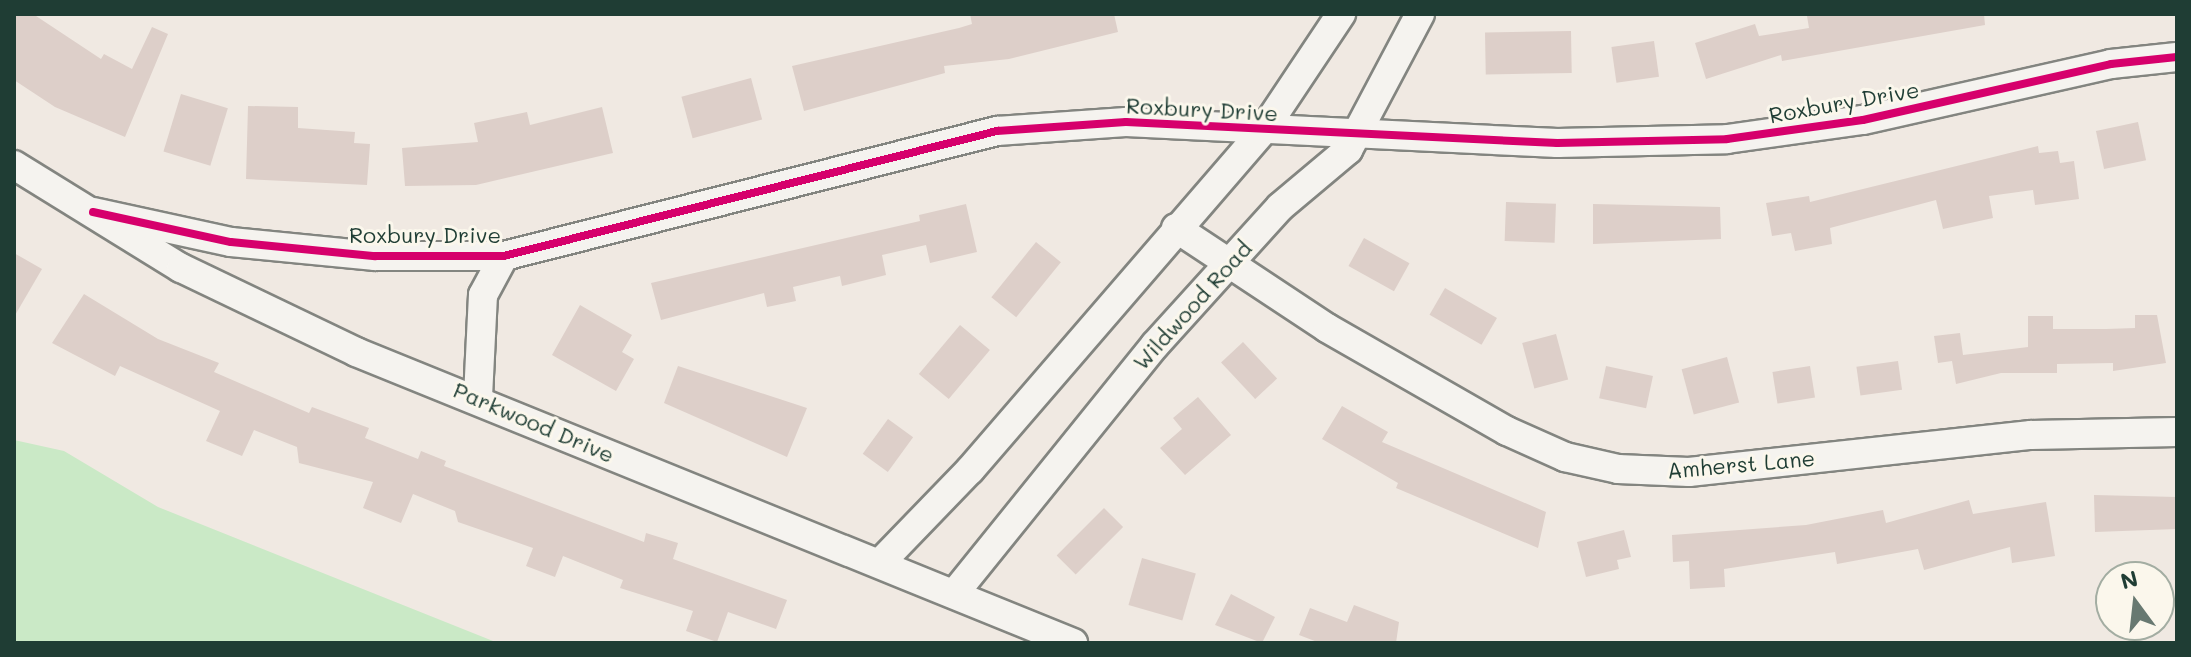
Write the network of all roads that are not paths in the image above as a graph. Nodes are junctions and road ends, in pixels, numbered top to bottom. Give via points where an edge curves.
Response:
1 (1341, 14) edge
2 (1420, 14) edge
3 (2177, 57) edge
4 (1361, 130) junction
5 (1263, 131) junction
6 (14, 165) edge
7 (93, 212) junction
8 (1176, 228) junction
9 (504, 256) junction
10 (1229, 264) junction
11 (478, 397) junction
12 (2177, 432) edge
13 (882, 561) junction
14 (954, 594) junction
15 (1073, 643) edge

1 - 5 street
2 - 4 street, Wildwood Road
3 - 4 street, Roxbury Drive via 2111,64 1863,120 1727,139 1557,143
4 - 5 street, Roxbury Drive
4 - 10 street, Wildwood Road
5 - 8 street
5 - 9 street, Roxbury Drive via 1126,122 997,131
6 - 7 street, Parkwood Drive
7 - 9 street, Roxbury Drive via 231,242 375,256
7 - 11 street, Parkwood Drive via 181,268 356,352
8 - 10 street, Amherst Lane
8 - 13 street via 970,470
9 - 11 street via 483,295
10 - 12 street, Amherst Lane via 1507,431 1565,457 1618,469 1689,472 2031,435
10 - 14 street, Wildwood Road via 1065,452
11 - 13 street, Parkwood Drive via 553,433
13 - 14 street, Parkwood Drive
14 - 15 street, Parkwood Drive

